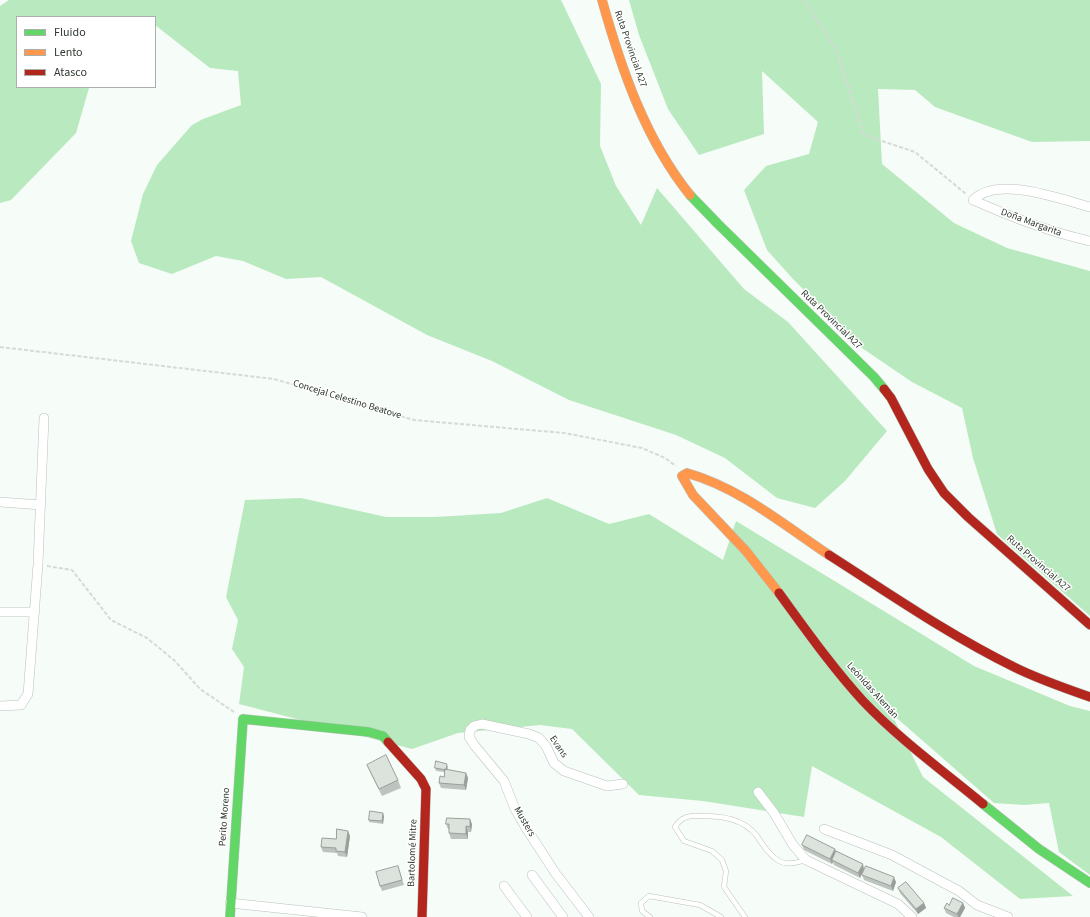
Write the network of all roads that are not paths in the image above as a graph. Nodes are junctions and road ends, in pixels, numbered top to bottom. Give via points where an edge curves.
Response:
1 (602, 0) edge
2 (1090, 208) edge
3 (1090, 241) edge
4 (44, 418) dead end
5 (0, 502) edge
6 (41, 505) junction
7 (0, 612) edge
8 (35, 612) junction
9 (1090, 625) edge
10 (1090, 697) edge
11 (0, 706) edge
12 (474, 726) joint
13 (623, 784) dead end
14 (426, 789) joint
15 (758, 792) dead end
16 (824, 829) dead end
17 (806, 860) junction
18 (532, 875) dead end
19 (1090, 883) edge
20 (504, 886) dead end
21 (230, 903) junction
22 (230, 917) edge
23 (362, 917) edge
24 (422, 917) edge
25 (527, 917) edge
26 (563, 917) edge
27 (589, 917) edge
28 (650, 917) edge
29 (721, 917) edge
30 (745, 917) edge
31 (912, 917) edge
32 (1008, 917) edge

1 - 9 street, Ruta Provincial A27 via 631,89 661,151 681,184 719,226 874,377 891,398 928,469 944,493
2 - 3 street, Doña Margarita via 1031,190 984,191 973,200 1017,220
4 - 6 street
5 - 6 street
6 - 8 street
7 - 8 street
8 - 11 street via 28,694 21,705
10 - 19 street, Leónidas Alemán via 1060,688 997,659 746,501 696,475 687,473 682,476 685,486 733,535 814,641 895,733 996,815 1067,869
12 - 13 street, Evans via 482,724 529,734 539,738 554,763 564,771 607,786
12 - 27 street, Musters via 470,730 470,737 475,746 504,781 526,828 556,874
14 - 21 street, Perito Moreno via 383,736 370,732 243,719
14 - 24 street, Bartolomé Mitre
15 - 17 street
16 - 32 street via 892,855 959,891 977,905
17 - 30 lane via 792,864 780,862 755,834 740,822 724,817 690,815 680,820 675,827 684,841 712,851 722,860 726,871 724,887
17 - 31 street via 898,904
18 - 26 street
20 - 25 street
21 - 22 street, Perito Moreno
21 - 23 street
28 - 29 lane via 642,912 641,903 649,896 700,905

